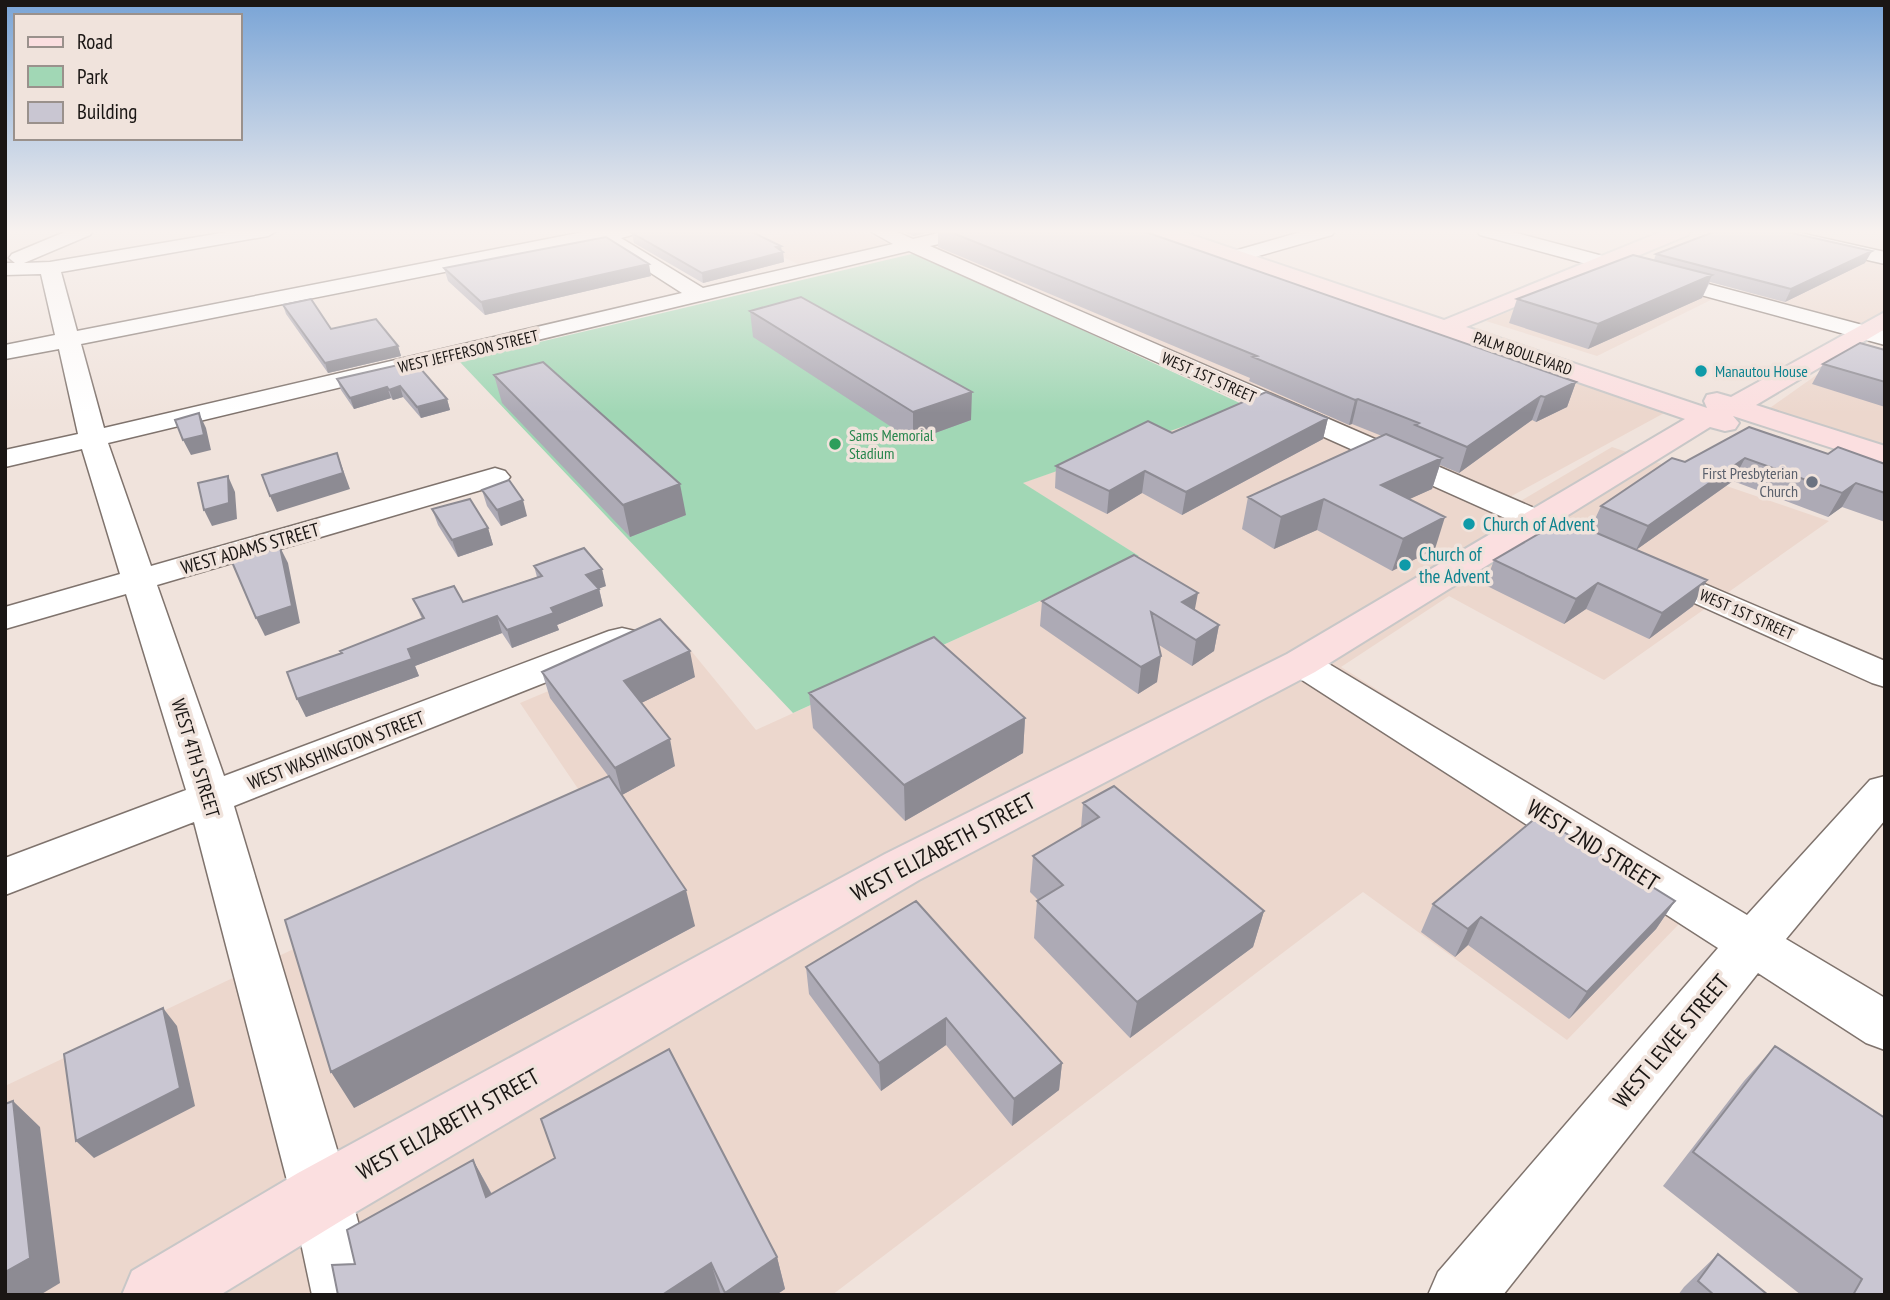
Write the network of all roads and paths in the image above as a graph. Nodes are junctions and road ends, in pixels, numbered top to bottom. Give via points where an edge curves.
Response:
1 (56, 292) edge
2 (311, 292) edge
3 (695, 292) edge
4 (714, 292) edge
5 (1016, 292) edge
6 (1355, 292) edge
7 (1530, 292) edge
8 (1711, 292) edge
9 (700, 295) junction
10 (1885, 319) edge
11 (1454, 324) junction
12 (1874, 335) edge
13 (68, 340) junction
14 (5, 352) edge
15 (1721, 412) junction
16 (93, 439) junction
17 (1885, 456) edge
18 (5, 459) edge
19 (1885, 476) edge
20 (495, 477) dead end
21 (1538, 522) junction
22 (1585, 542) edge
23 (1634, 564) edge
24 (140, 579) junction
25 (5, 618) edge
26 (626, 637) edge
27 (1301, 663) junction
28 (1885, 675) edge
29 (1885, 791) edge
30 (210, 799) junction
31 (5, 877) edge
32 (1752, 943) junction
33 (1885, 1026) edge
34 (321, 1196) junction
35 (156, 1295) edge
36 (345, 1295) edge
37 (1461, 1295) edge

1 - 13 street, WEST 4TH STREET
2 - 13 street
3 - 9 street
4 - 9 street, WEST JEFFERSON STREET
5 - 21 street, WEST 1ST STREET
6 - 11 main road, PALM BOULEVARD
7 - 11 main road
8 - 12 street
9 - 16 street, WEST JEFFERSON STREET
10 - 12 main road, WEST ELIZABETH STREET
11 - 15 main road, PALM BOULEVARD
12 - 15 main road, WEST ELIZABETH STREET
13 - 14 street
13 - 16 street, WEST 4TH STREET
15 - 17 main road, PALM BOULEVARD
15 - 19 main road, PALM BOULEVARD
15 - 21 main road, WEST ELIZABETH STREET via 1648,451
16 - 18 street, WEST JEFFERSON STREET
16 - 24 street, WEST 4TH STREET
20 - 24 street, WEST ADAMS STREET
21 - 22 street, WEST 1ST STREET
21 - 27 main road, WEST ELIZABETH STREET
23 - 28 street, WEST 1ST STREET
24 - 25 street, WEST ADAMS STREET
24 - 30 street, WEST 4TH STREET
26 - 30 street, WEST WASHINGTON STREET
27 - 32 street, WEST 2ND STREET
27 - 34 main road, WEST ELIZABETH STREET via 902,867
29 - 32 street, WEST LEVEE STREET
30 - 31 street, WEST WASHINGTON STREET
30 - 34 street, WEST 4TH STREET
32 - 33 street, WEST 2ND STREET
32 - 37 street, WEST LEVEE STREET
34 - 35 main road, WEST ELIZABETH STREET
34 - 36 street, WEST 4TH STREET

